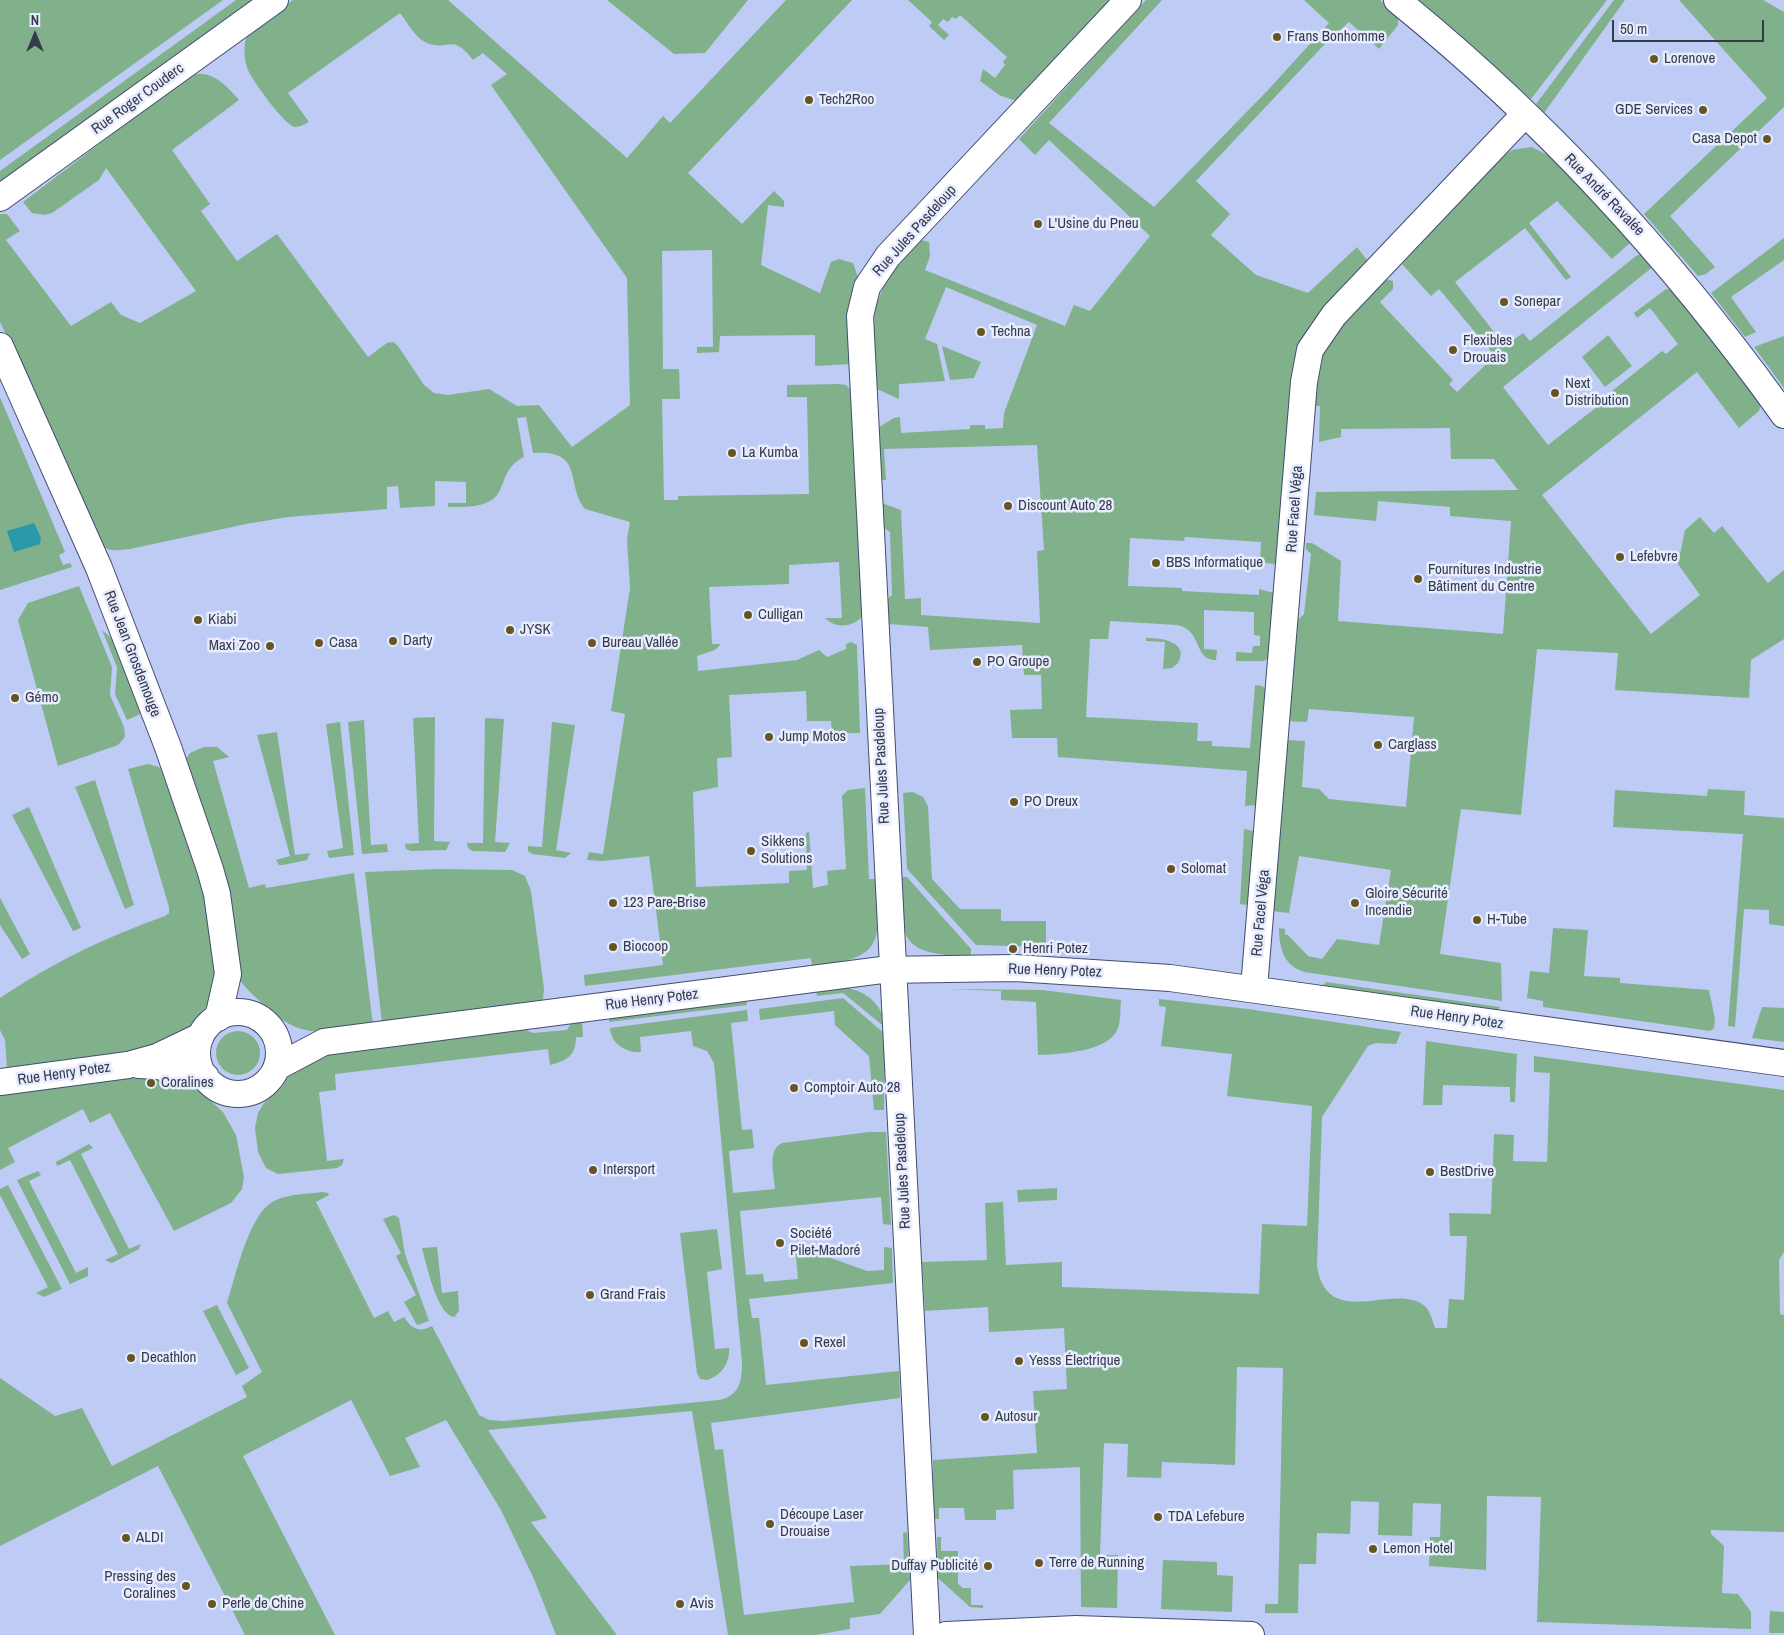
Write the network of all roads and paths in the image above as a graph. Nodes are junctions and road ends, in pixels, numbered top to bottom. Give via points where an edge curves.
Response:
1 (275, 0) edge
2 (1128, 0) edge
3 (1397, 0) edge
4 (1525, 114) junction
5 (0, 198) edge
6 (0, 346) edge
7 (1784, 414) edge
8 (892, 969) junction
9 (228, 974) junction
10 (1254, 988) junction
11 (262, 1021) junction
12 (209, 1027) junction
13 (324, 1042) junction
14 (1784, 1063) edge
15 (128, 1065) junction
16 (277, 1067) junction
17 (206, 1077) junction
18 (0, 1082) edge
19 (1161, 1634) edge
20 (927, 1635) edge
21 (946, 1635) edge
22 (1250, 1635) edge

1 - 5 street, Rue Roger Couderc
2 - 8 street, Rue Jules Pasdeloup via 888,256 872,277 864,296 860,327
3 - 4 street, Rue André Ravalée
4 - 7 street, Rue André Ravalée via 1647,239
4 - 10 street, Rue Facel Véga via 1334,315 1310,350 1305,372
6 - 9 street, Rue Jean Grosdemouge via 99,568 168,746 213,880
8 - 10 street, Rue Henry Potez via 1072,970
8 - 13 street, Rue Henry Potez
8 - 20 street, Rue Jules Pasdeloup
9 - 11 street
9 - 12 street
10 - 14 street, Rue Henry Potez
11 - 12 street via 239,1012
11 - 13 street
11 - 16 street via 280,1050
12 - 15 street via 157,1057
12 - 17 street via 198,1057
13 - 16 street
15 - 17 street via 158,1066
15 - 18 street, Rue Henry Potez
16 - 17 street via 267,1082 245,1093 224,1090
19 - 21 street via 1076,1629
19 - 22 street

